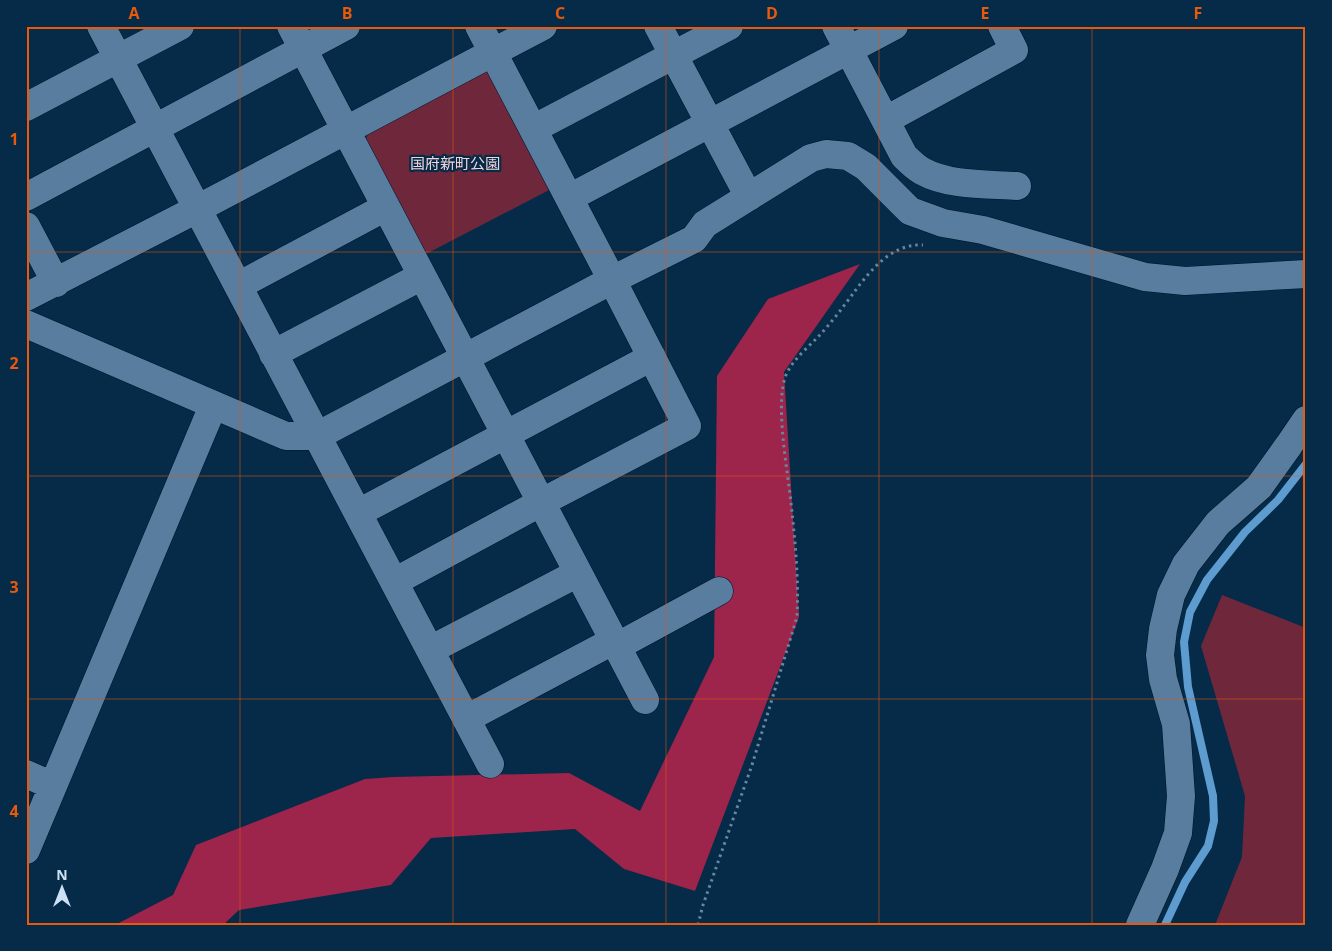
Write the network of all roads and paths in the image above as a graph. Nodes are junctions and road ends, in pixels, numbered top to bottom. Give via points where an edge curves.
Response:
1 (101, 26) edge
2 (180, 26) edge
3 (346, 26) edge
4 (479, 26) edge
5 (543, 26) edge
6 (658, 26) edge
7 (728, 26) edge
8 (836, 26) edge
9 (894, 26) edge
10 (1002, 26) edge
11 (297, 38) edge
12 (849, 50) junction
13 (492, 53) junction
14 (674, 55) junction
15 (118, 58) junction
16 (26, 107) edge
17 (886, 120) junction
18 (710, 124) junction
19 (155, 129) junction
20 (533, 129) junction
21 (346, 131) junction
22 (1017, 186) dead end
23 (26, 197) edge
24 (749, 197) junction
25 (569, 198) junction
26 (386, 207) junction
27 (197, 209) junction
28 (26, 226) edge
29 (927, 245) dead end
30 (1306, 274) edge
31 (422, 276) junction
32 (612, 280) junction
33 (56, 283) junction
34 (238, 286) junction
35 (26, 297) edge
36 (26, 324) edge
37 (273, 354) junction
38 (652, 357) junction
39 (464, 358) junction
40 (213, 406) junction
41 (1306, 420) edge
42 (505, 435) junction
43 (317, 436) junction
44 (540, 503) junction
45 (358, 514) junction
46 (578, 573) junction
47 (394, 582) junction
48 (719, 591) dead end
49 (615, 644) junction
50 (430, 650) junction
51 (645, 700) dead end
52 (466, 718) junction
53 (490, 764) dead end
54 (26, 774) edge
55 (53, 786) junction
56 (26, 850) edge
57 (698, 925) edge
58 (1140, 925) edge

1 - 15 street
2 - 15 street
3 - 11 street
4 - 13 street
5 - 13 street
6 - 14 street
7 - 14 street
8 - 12 street
9 - 12 street
10 - 17 street via 1014,50
11 - 19 street
11 - 21 street
12 - 17 street
12 - 18 street
13 - 20 street
13 - 21 street
14 - 18 street
14 - 20 street
15 - 16 street
15 - 19 street
17 - 22 street via 904,156 920,170 935,177 967,183
18 - 24 street
18 - 25 street
19 - 23 street
19 - 27 street
20 - 25 street
21 - 26 street
21 - 27 street
24 - 30 street via 811,158 826,154 848,156 866,167 910,210 943,223 983,230 1145,277 1185,282
24 - 32 street via 705,224 694,239
25 - 32 street
26 - 31 street
26 - 34 street
27 - 33 street
27 - 34 street
28 - 33 street
29 - 57 path via 900,249 879,263 785,377 782,425 791,502 797,617
31 - 37 street
31 - 39 street
32 - 38 street
32 - 39 street
33 - 35 street
34 - 37 street
36 - 40 street
37 - 43 street
38 - 42 street
38 - 44 street via 687,426
39 - 42 street
39 - 43 street
40 - 43 street via 286,436
40 - 55 street
41 - 58 street via 1259,487 1218,523 1186,564 1171,595 1160,655 1176,724 1181,796 1178,833
42 - 44 street
42 - 45 street
43 - 45 street
44 - 46 street
44 - 47 street
45 - 47 street
46 - 49 street
46 - 50 street
47 - 50 street
48 - 49 street
49 - 51 street
49 - 52 street
50 - 52 street
52 - 53 street
54 - 55 street
55 - 56 street

